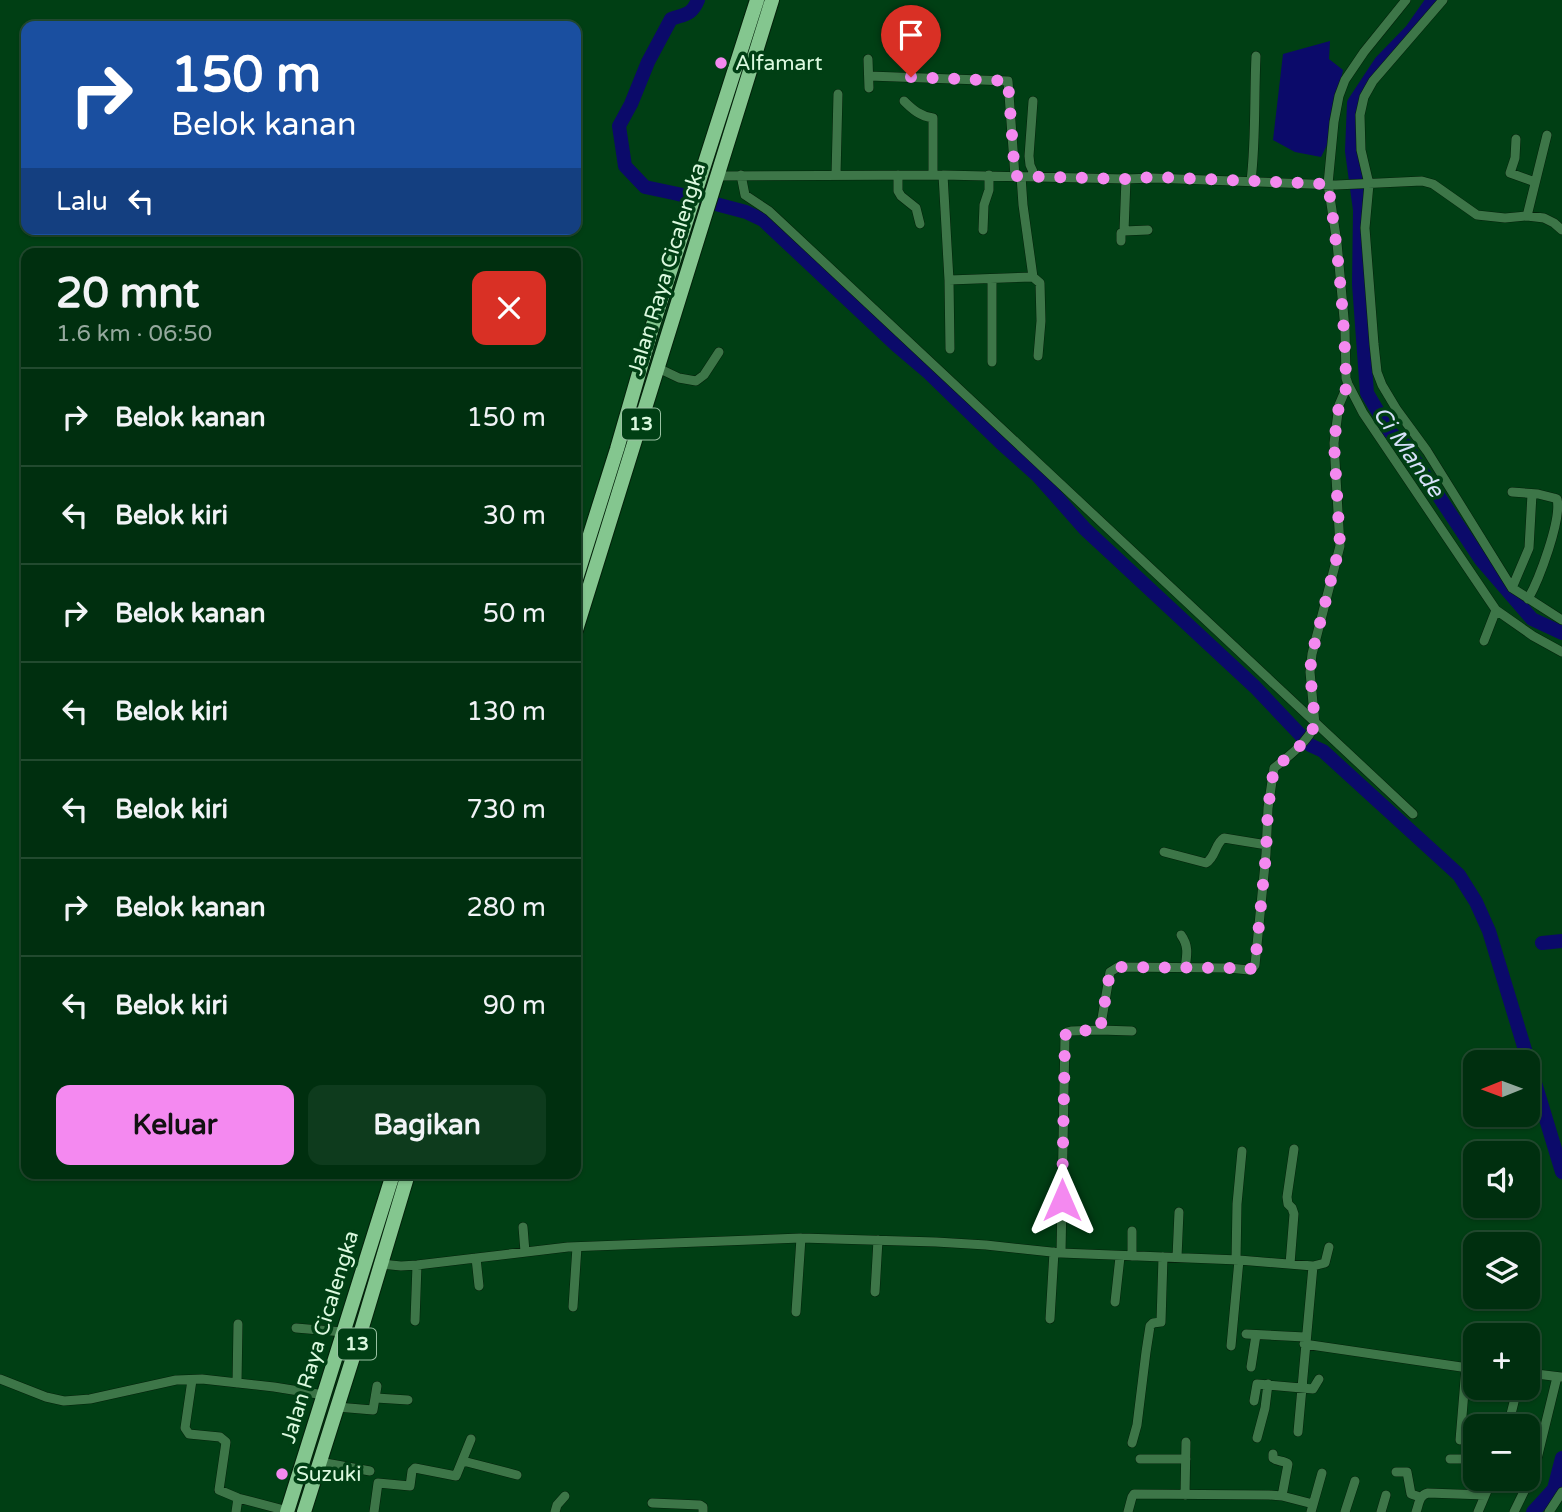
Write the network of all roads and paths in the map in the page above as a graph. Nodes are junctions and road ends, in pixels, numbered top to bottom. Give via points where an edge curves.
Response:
1 (757, 0) edge
2 (772, 0) edge
3 (1406, 0) edge
4 (1443, 0) edge
5 (1256, 56) dead end
6 (868, 59) dead end
7 (869, 76) junction
8 (869, 88) dead end
9 (838, 94) dead end
10 (904, 101) dead end
11 (1033, 101) dead end
12 (1547, 135) dead end
13 (1516, 139) dead end
14 (938, 174) junction
15 (741, 175) junction
16 (836, 175) junction
17 (898, 175) junction
18 (718, 176) junction
19 (989, 176) junction
20 (1018, 176) junction
21 (1035, 176) junction
22 (1126, 179) junction
23 (1251, 181) junction
24 (1535, 182) junction
25 (1367, 184) junction
26 (1332, 185) junction
27 (1527, 216) junction
28 (920, 224) dead end
29 (1561, 226) edge
30 (983, 230) dead end
31 (1148, 230) dead end
32 (1124, 231) junction
33 (1121, 241) dead end
34 (1032, 277) junction
35 (992, 278) junction
36 (949, 280) junction
37 (950, 349) dead end
38 (719, 352) dead end
39 (1038, 356) dead end
40 (992, 362) dead end
41 (658, 368) junction
42 (1348, 384) junction
43 (1512, 492) dead end
44 (1532, 494) junction
45 (1559, 525) edge
46 (581, 563) edge
47 (1513, 588) junction
48 (1528, 599) junction
49 (1496, 610) junction
50 (581, 614) edge
51 (1560, 618) edge
52 (1485, 641) dead end
53 (1562, 652) edge
54 (1314, 726) junction
55 (1413, 814) dead end
56 (1267, 845) junction
57 (1164, 852) dead end
58 (1181, 935) dead end
59 (1185, 968) junction
60 (1100, 1030) junction
61 (1132, 1031) dead end
62 (1294, 1149) dead end
63 (1242, 1151) dead end
64 (391, 1179) edge
65 (406, 1179) edge
66 (1180, 1212) dead end
67 (523, 1227) dead end
68 (1132, 1231) dead end
69 (801, 1238) junction
70 (878, 1240) junction
71 (577, 1247) junction
72 (1329, 1247) dead end
73 (525, 1252) junction
74 (1058, 1253) junction
75 (1120, 1256) junction
76 (1132, 1256) junction
77 (1163, 1257) junction
78 (1177, 1257) junction
79 (476, 1258) junction
80 (1237, 1260) junction
81 (381, 1264) junction
82 (1290, 1264) junction
83 (417, 1265) junction
84 (1313, 1266) junction
85 (479, 1286) dead end
86 (875, 1292) dead end
87 (1115, 1302) dead end
88 (573, 1307) dead end
89 (796, 1312) dead end
90 (1050, 1319) dead end
91 (415, 1321) dead end
92 (238, 1324) dead end
93 (296, 1328) dead end
94 (343, 1332) junction
95 (1245, 1334) dead end
96 (1256, 1335) junction
97 (1305, 1341) junction
98 (1231, 1346) dead end
99 (338, 1348) junction
100 (354, 1354) junction
101 (1251, 1367) dead end
102 (1463, 1367) edge
103 (1540, 1375) edge
104 (1559, 1377) edge
105 (0, 1379) edge
106 (1319, 1379) dead end
107 (192, 1380) junction
108 (237, 1383) junction
109 (1268, 1384) junction
110 (377, 1387) dead end
111 (1300, 1389) junction
112 (324, 1395) junction
113 (376, 1398) junction
114 (408, 1400) dead end
115 (1466, 1400) edge
116 (1254, 1401) dead end
117 (1514, 1402) dead end
118 (337, 1407) junction
119 (1511, 1414) edge
120 (1298, 1432) dead end
121 (1257, 1438) dead end
122 (471, 1439) dead end
123 (1540, 1439) edge
124 (1460, 1440) dead end
125 (1186, 1442) dead end
126 (1132, 1443) dead end
127 (1273, 1454) dead end
128 (1140, 1459) dead end
129 (1186, 1459) junction
130 (1450, 1459) dead end
131 (1463, 1460) edge
132 (463, 1461) junction
133 (320, 1462) junction
134 (370, 1471) dead end
135 (1396, 1472) dead end
136 (1322, 1473) dead end
137 (517, 1475) dead end
138 (1355, 1481) dead end
139 (1487, 1491) edge
140 (1522, 1491) edge
141 (1562, 1492) edge
142 (1386, 1494) dead end
143 (1185, 1495) junction
144 (1485, 1495) junction
145 (565, 1496) dead end
146 (1282, 1496) junction
147 (1420, 1497) junction
148 (238, 1498) junction
149 (652, 1503) dead end
150 (1312, 1508) edge
151 (288, 1511) edge
152 (236, 1512) edge
153 (304, 1512) edge
154 (374, 1512) edge
155 (555, 1512) edge
156 (703, 1512) edge
157 (1128, 1512) edge
158 (1345, 1512) edge
159 (1381, 1512) edge
160 (1416, 1512) edge
161 (1478, 1512) edge
162 (1514, 1512) edge
163 (1549, 1512) edge

1 - 46 highway, Jalan Raya Cicalengka / 13
2 - 18 highway, Jalan Raya Cicalengka / 13
3 - 26 street via 1345,80 1334,121
4 - 25 street via 1373,80 1364,97 1360,134
5 - 23 street
6 - 7 street
7 - 8 street
7 - 20 street via 1008,81
9 - 16 street
10 - 14 street via 912,110 933,118
11 - 21 street via 1029,156
12 - 24 street
13 - 24 street via 1510,173
14 - 17 street
14 - 19 street
14 - 36 street
15 - 16 street
15 - 18 street
15 - 54 street via 747,196 794,234
16 - 17 street
17 - 28 street via 898,191 916,208
18 - 41 highway, Jalan Raya Cicalengka / 13
19 - 20 street
19 - 30 street
20 - 21 street
20 - 34 street
21 - 22 street
22 - 23 street
22 - 32 street
23 - 26 street
24 - 27 street
25 - 26 street
25 - 27 street via 1422,181 1477,215
25 - 47 street via 1365,228 1377,372
26 - 42 street
27 - 29 street
31 - 32 street
32 - 33 street
34 - 35 street
34 - 39 street via 1040,283
35 - 36 street
35 - 40 street
36 - 37 street
38 - 41 street via 696,381
41 - 50 highway, Jalan Raya Cicalengka / 13
42 - 49 street
42 - 54 street via 1339,405 1334,443 1340,545 1310,672
43 - 44 street
44 - 45 street via 1557,499
44 - 47 street via 1529,548
45 - 48 street
47 - 48 street
48 - 51 street
49 - 52 street
49 - 53 street
54 - 55 street
54 - 56 street via 1292,755 1274,768
56 - 57 street via 1224,838 1206,863
56 - 59 street via 1255,965 1249,970
58 - 59 street via 1188,953
59 - 60 street via 1114,969
60 - 61 street
60 - 74 street via 1071,1031 1065,1036
62 - 82 street via 1287,1196 1294,1214
63 - 80 street
64 - 94 highway, Jalan Raya Cicalengka / 13
65 - 81 highway, Jalan Raya Cicalengka / 13
66 - 78 street
67 - 73 street
68 - 76 street
69 - 70 street
69 - 71 street
69 - 89 street
70 - 74 street
70 - 86 street
71 - 73 street
71 - 88 street
72 - 84 street via 1325,1264
73 - 79 street
74 - 75 street
74 - 90 street
75 - 76 street
75 - 87 street
76 - 77 street
77 - 78 street
77 - 126 street via 1161,1322 1150,1326
78 - 80 street
79 - 83 street
79 - 85 street
80 - 82 street
80 - 98 street
81 - 83 street
81 - 100 highway, Jalan Raya Cicalengka / 13
82 - 84 street
83 - 91 street
84 - 97 street
92 - 108 street
93 - 94 street
94 - 99 highway, Jalan Raya Cicalengka / 13
95 - 96 street
96 - 97 street
96 - 101 street
97 - 102 street
97 - 111 street
99 - 100 highway
99 - 112 highway, Jalan Raya Cicalengka / 13
100 - 118 highway, Jalan Raya Cicalengka / 13
103 - 104 street
104 - 123 street
105 - 107 street via 64,1401
106 - 111 street via 1314,1389
107 - 108 street
107 - 148 street via 185,1428 189,1434 220,1437 226,1442 219,1490
108 - 112 street
109 - 111 street
109 - 116 street via 1256,1385
109 - 121 street
110 - 113 street
111 - 120 street
112 - 151 highway, Jalan Raya Cicalengka / 13
113 - 114 street
113 - 118 street via 373,1410
115 - 124 street
117 - 119 street
118 - 133 highway, Jalan Raya Cicalengka / 13
122 - 132 street
125 - 129 street
127 - 146 street via 1275,1460 1288,1465
128 - 129 street
129 - 143 street
130 - 131 street
132 - 137 street
132 - 154 street via 456,1476 415,1468 410,1486 378,1483
133 - 134 street
133 - 153 highway, Jalan Raya Cicalengka / 13
135 - 147 street via 1408,1473 1411,1494
136 - 150 street
138 - 158 street
139 - 144 street
140 - 162 street
141 - 163 street
142 - 159 street
143 - 146 street
143 - 157 street via 1134,1494
144 - 147 street via 1428,1493
144 - 161 street
145 - 155 street
146 - 150 street
147 - 160 street
148 - 151 street
148 - 152 street
149 - 156 street via 700,1505

